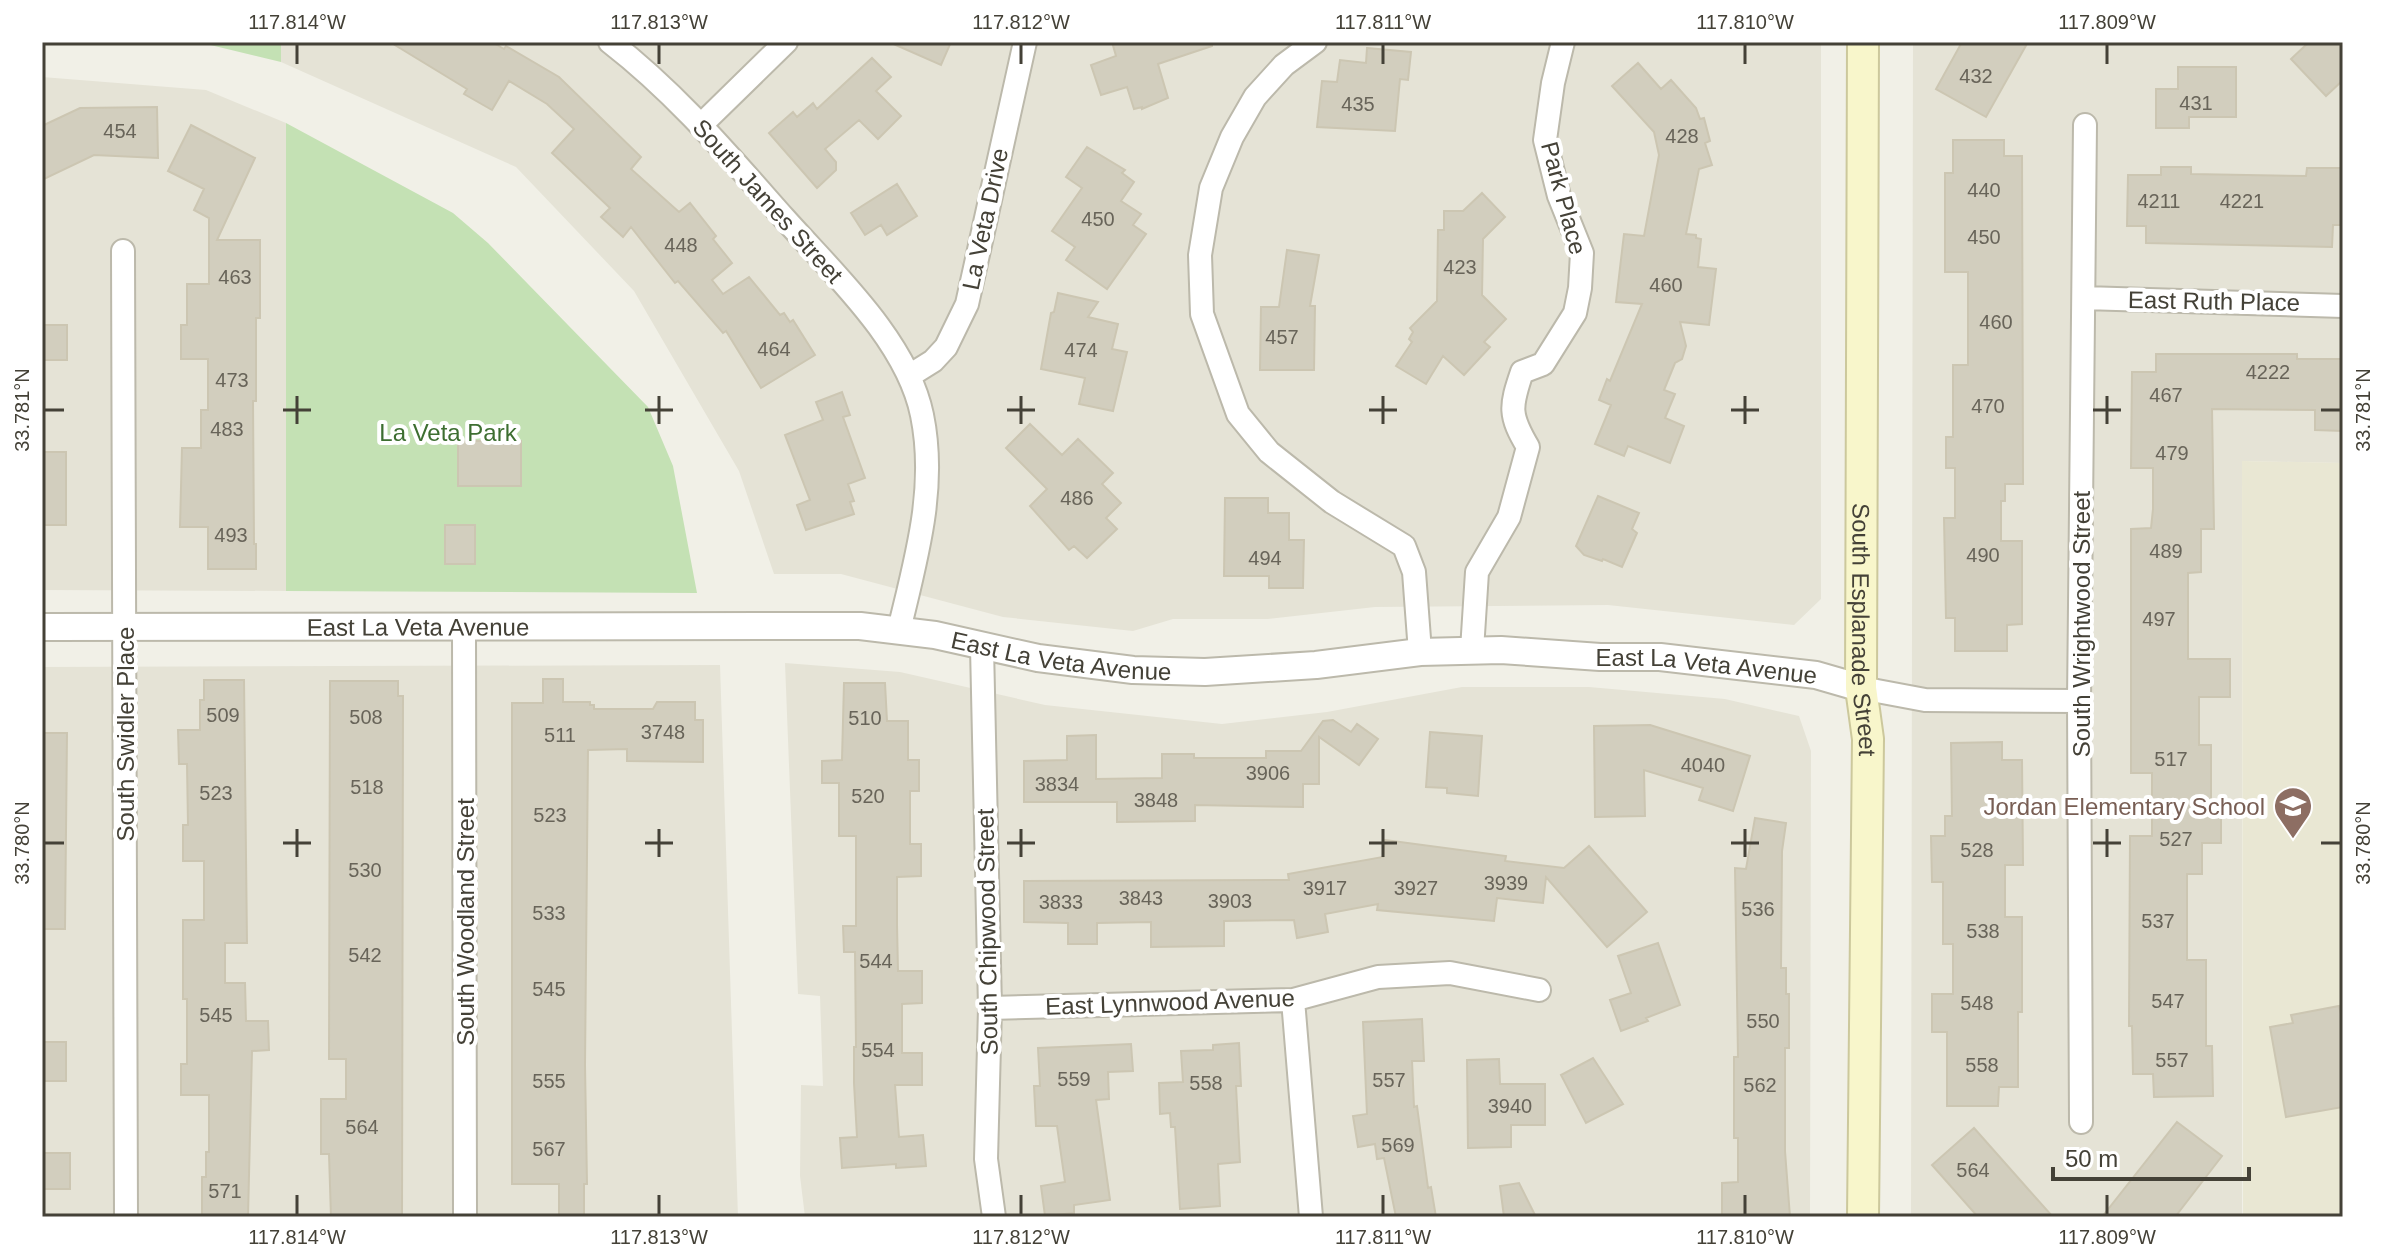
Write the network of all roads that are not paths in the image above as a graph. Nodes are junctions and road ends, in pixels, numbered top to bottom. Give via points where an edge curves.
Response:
1 (610, 42) edge
2 (786, 42) edge
3 (1025, 42) edge
4 (1315, 42) edge
5 (1563, 42) edge
6 (1863, 42) edge
7 (701, 125) junction
8 (2085, 125) dead end
9 (123, 251) dead end
10 (2084, 298) junction
11 (2343, 306) edge
12 (909, 376) junction
13 (42, 627) edge
14 (125, 627) junction
15 (464, 628) junction
16 (899, 630) junction
17 (982, 647) junction
18 (1472, 650) junction
19 (1420, 652) junction
20 (1861, 688) junction
21 (2079, 701) junction
22 (1539, 990) dead end
23 (1293, 1000) junction
24 (990, 1008) junction
25 (2081, 1122) dead end
26 (126, 1217) edge
27 (465, 1217) edge
28 (994, 1217) edge
29 (1311, 1217) edge
30 (1863, 1217) edge

1 - 7 street, South James Street
2 - 7 street
3 - 12 street, La Veta Drive via 967,304 946,347
4 - 19 street via 1255,97 1232,137 1211,188 1202,241 1202,314 1238,414 1269,452 1332,502 1404,546 1414,572
5 - 18 street, Park Place via 1545,140 1559,196 1582,253 1580,288 1575,313 1543,364 1522,372 1513,400 1514,424 1528,447 1509,517 1477,572
6 - 20 main road, South Esplanade Street
7 - 12 street, South James Street via 859,302
8 - 10 street, South Wrightwood Street
9 - 14 street, South Swidler Place
10 - 11 street, East Ruth Place
10 - 21 street, South Wrightwood Street
12 - 16 street, South James Street via 922,412 928,454 926,512
13 - 14 street, East La Veta Avenue
14 - 15 street, East La Veta Avenue
14 - 26 street, South Swidler Place
15 - 16 street, East La Veta Avenue via 755,624
15 - 27 street, South Woodland Street
16 - 17 street, East La Veta Avenue
17 - 19 street, East La Veta Avenue via 1133,670 1205,672
17 - 24 street, South Chipwood Street
18 - 19 street, East La Veta Avenue
18 - 20 street, East La Veta Avenue via 1660,657 1816,675
20 - 21 street, East La Veta Avenue via 1925,700
20 - 30 main road, South Esplanade Street via 1868,739
21 - 25 street, South Wrightwood Street
22 - 23 street, East Lynnwood Avenue via 1450,973 1378,977
23 - 24 street, East Lynnwood Avenue
23 - 29 street
24 - 28 street, South Chipwood Street via 986,1159

